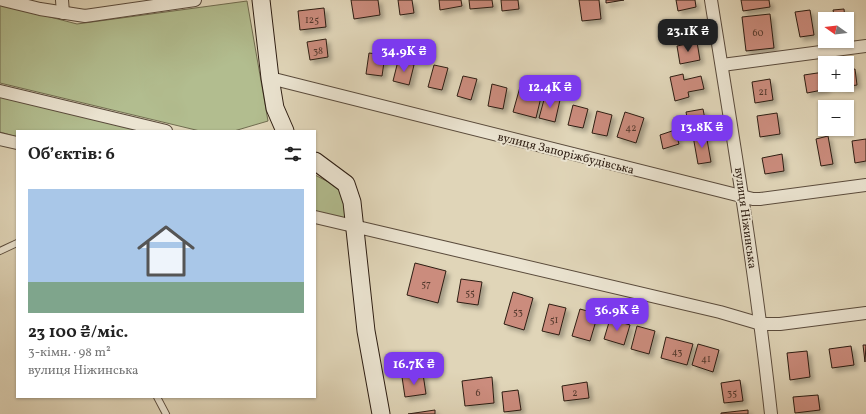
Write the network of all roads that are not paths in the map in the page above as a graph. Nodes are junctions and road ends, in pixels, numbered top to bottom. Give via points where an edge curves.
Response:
1 (3, 0) edge
2 (62, 0) edge
3 (195, 0) edge
4 (261, 0) edge
5 (711, 0) edge
6 (63, 13) junction
7 (866, 46) edge
8 (722, 65) junction
9 (270, 78) junction
10 (0, 90) edge
11 (162, 130) edge
12 (281, 130) edge
13 (0, 139) edge
14 (16, 143) edge
15 (316, 162) edge
16 (866, 185) edge
17 (743, 197) junction
18 (316, 217) edge
19 (354, 227) junction
20 (16, 244) edge
21 (0, 251) edge
22 (866, 313) edge
23 (761, 324) junction
24 (158, 398) edge
25 (166, 414) edge
26 (381, 414) edge
27 (771, 414) edge

1 - 6 street
2 - 6 street
3 - 6 street via 85,16
4 - 9 street
5 - 8 street, вулиця Ніжинська
7 - 8 street
8 - 17 street, вулиця Ніжинська
9 - 12 street
9 - 17 street, вулиця Запоріжбудівська
10 - 11 street
13 - 14 street
15 - 19 street via 346,184 352,202
16 - 17 street, вулиця Запоріжбудівська via 760,199
17 - 23 street, вулиця Ніжинська
18 - 19 street
19 - 23 street via 720,312
19 - 26 street via 366,331
20 - 21 lane
22 - 23 street
23 - 27 street, вулиця Ніжинська
24 - 25 lane

